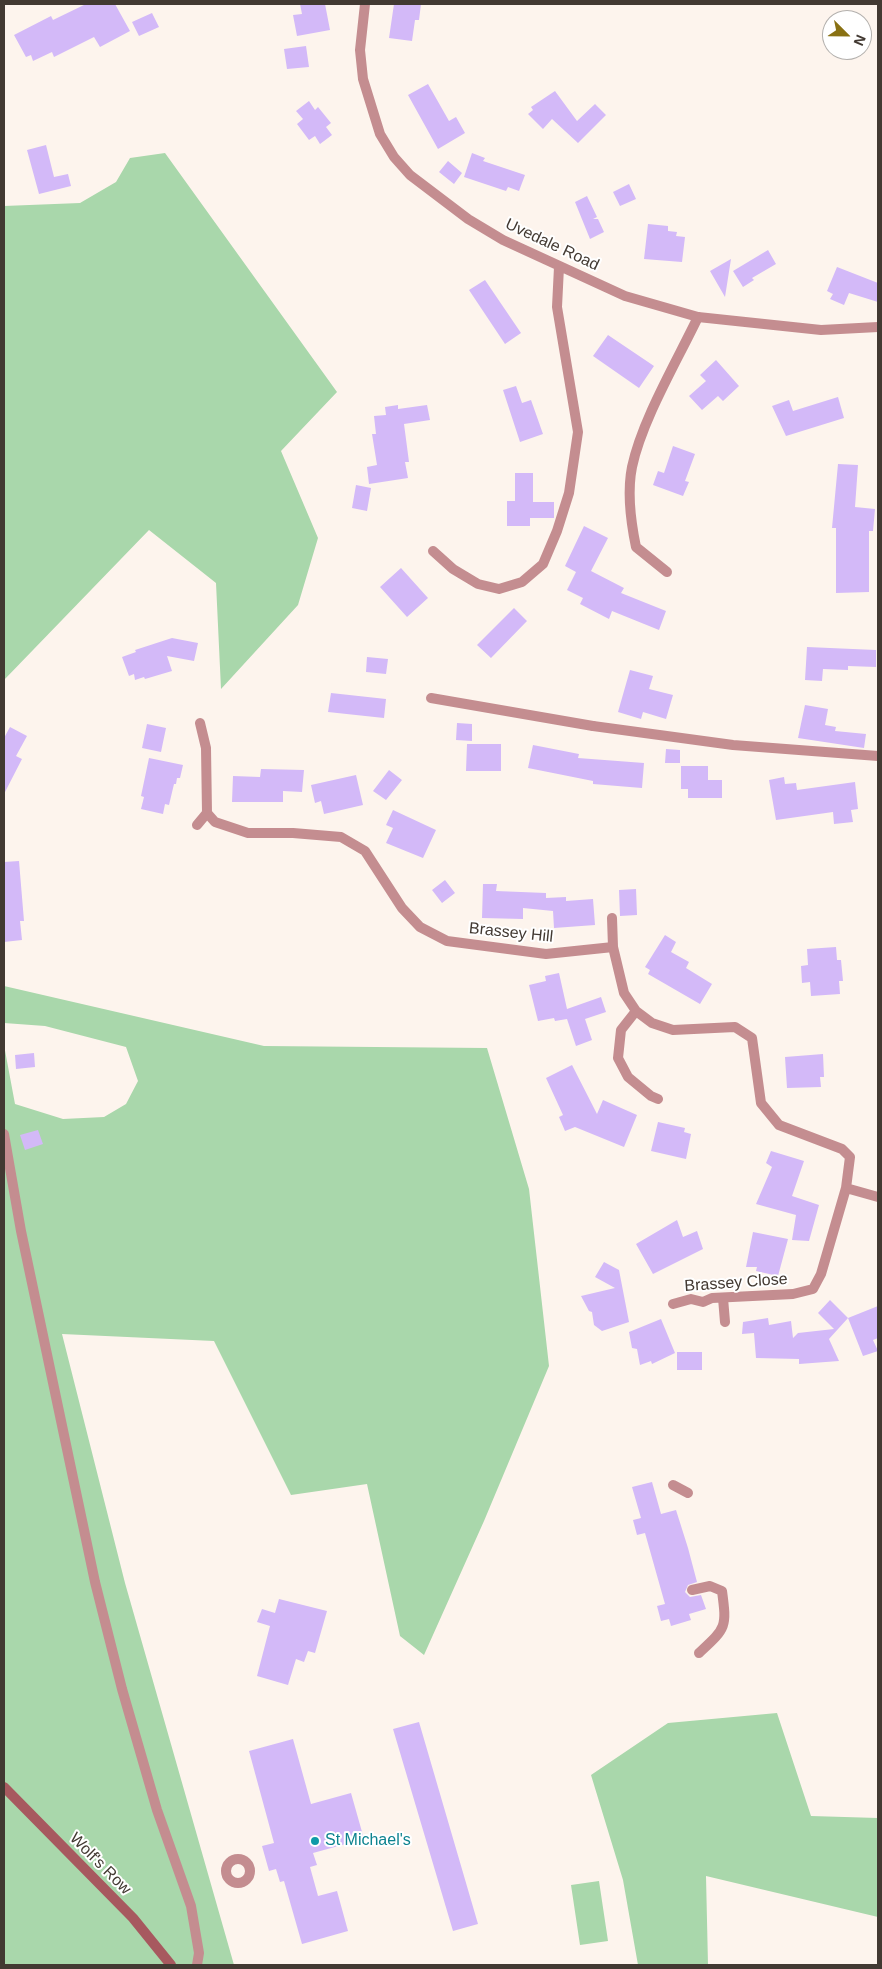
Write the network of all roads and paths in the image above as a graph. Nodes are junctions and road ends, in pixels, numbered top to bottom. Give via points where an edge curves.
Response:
1 (365, 4) edge
2 (559, 267) junction
3 (698, 317) junction
4 (878, 326) edge
5 (433, 551) dead end
6 (667, 572) dead end
7 (431, 698) dead end
8 (200, 724) dead end
9 (878, 756) edge
10 (207, 812) junction
11 (196, 825) dead end
12 (612, 918) dead end
13 (613, 947) junction
14 (636, 1011) junction
15 (658, 1098) dead end
16 (4, 1134) edge
17 (846, 1188) junction
18 (878, 1197) edge
19 (723, 1298) junction
20 (673, 1304) dead end
21 (725, 1322) dead end
22 (673, 1485) dead end
23 (688, 1492) dead end
24 (692, 1590) dead end
25 (699, 1653) dead end
26 (4, 1787) edge
27 (171, 1965) edge
28 (197, 1965) edge

1 - 2 street, Uvedale Road via 360,50 363,79 380,134 394,158 426,189 468,219
2 - 3 street, Uvedale Road via 625,296
2 - 5 street via 557,307 578,432 569,493 543,564 522,582 499,589 478,584 452,569
3 - 4 street, Uvedale Road via 821,330
3 - 6 street via 640,438 631,469 632,526 636,547
7 - 9 street via 593,726 733,745
8 - 10 street via 206,748
10 - 11 street
10 - 13 street, Brassey Hill via 215,822 248,834 293,833 341,838 365,851 402,908 420,928 448,941 546,954
12 - 13 street
13 - 14 street via 624,994
14 - 15 street via 621,1030 618,1058 628,1077 650,1096
14 - 17 street via 652,1023 673,1030 735,1027 752,1038 761,1103 779,1125 842,1150 850,1157
16 - 28 street via 21,1231 95,1582 157,1810 191,1906
17 - 18 street
17 - 19 street, Brassey Close via 821,1274 813,1289 793,1294
19 - 20 street, Brassey Close via 703,1302 690,1299
19 - 21 street
22 - 23 street
24 - 25 street via 710,1586 726,1588 726,1619 720,1632
26 - 27 street, Wolf's Row via 133,1918

